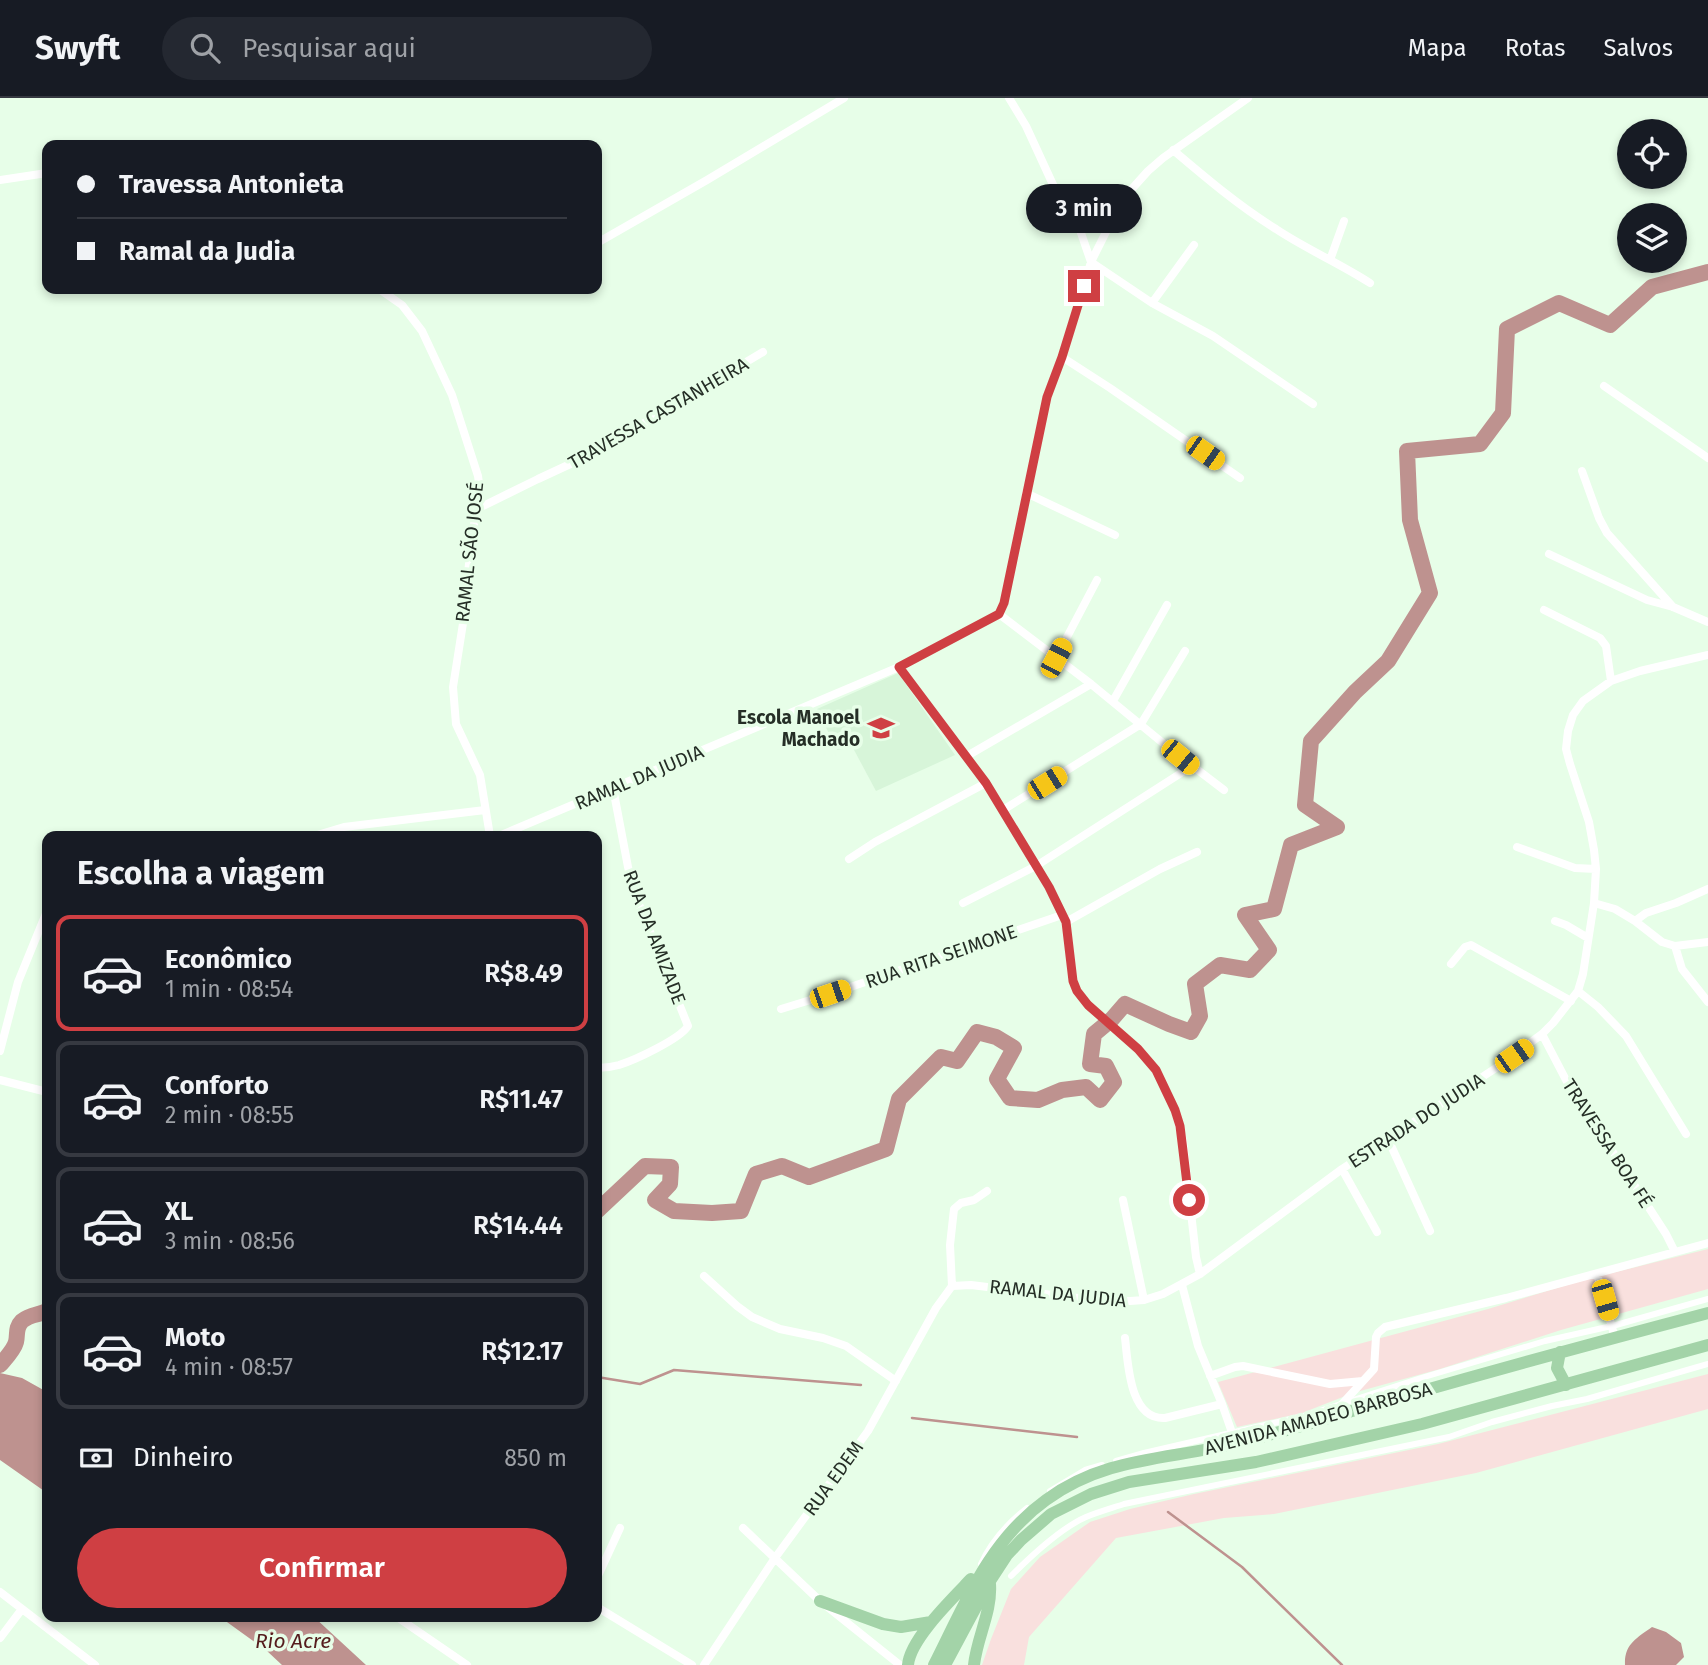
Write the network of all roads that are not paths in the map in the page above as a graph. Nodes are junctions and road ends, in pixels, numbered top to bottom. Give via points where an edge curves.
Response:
1 (844, 98) edge
2 (1009, 98) edge
3 (1248, 98) edge
4 (1173, 150) junction
5 (42, 174) edge
6 (0, 180) edge
7 (1344, 221) dead end
8 (602, 240) edge
9 (1194, 245) dead end
10 (1330, 260) junction
11 (1091, 262) junction
12 (1370, 282) dead end
13 (386, 294) edge
14 (1152, 303) junction
15 (763, 352) dead end
16 (1062, 357) junction
17 (1604, 386) dead end
18 (1313, 404) dead end
19 (1708, 458) edge
20 (1582, 471) dead end
21 (1240, 478) dead end
22 (1026, 493) junction
23 (477, 509) junction
24 (1115, 536) dead end
25 (1549, 554) dead end
26 (1097, 580) dead end
27 (1167, 605) dead end
28 (1673, 607) junction
29 (1544, 610) dead end
30 (999, 614) junction
31 (1708, 622) edge
32 (1185, 651) dead end
33 (1708, 655) edge
34 (1056, 658) junction
35 (899, 667) junction
36 (1612, 681) junction
37 (1091, 684) junction
38 (1113, 701) junction
39 (1140, 724) junction
40 (967, 756) junction
41 (1192, 766) junction
42 (986, 783) junction
43 (613, 788) junction
44 (1224, 790) dead end
45 (485, 810) junction
46 (1003, 810) junction
47 (331, 831) edge
48 (489, 831) edge
49 (511, 831) edge
50 (1517, 847) dead end
51 (1197, 852) dead end
52 (849, 859) dead end
53 (1035, 866) junction
54 (1595, 869) junction
55 (1708, 888) edge
56 (963, 903) dead end
57 (1594, 903) junction
58 (1064, 918) junction
59 (1555, 921) dead end
60 (1635, 921) junction
61 (42, 923) edge
62 (1588, 938) junction
63 (1708, 942) edge
64 (1675, 946) junction
65 (1451, 964) dead end
66 (1578, 991) junction
67 (1570, 1001) junction
68 (1708, 1002) edge
69 (781, 1009) dead end
70 (1542, 1034) junction
71 (0, 1051) edge
72 (602, 1067) edge
73 (0, 1080) edge
74 (42, 1091) edge
75 (1686, 1134) dead end
76 (1388, 1139) junction
77 (1342, 1169) junction
78 (987, 1191) dead end
79 (1123, 1200) dead end
80 (1430, 1231) dead end
81 (1377, 1232) dead end
82 (1708, 1243) edge
83 (1675, 1252) junction
84 (1200, 1274) junction
85 (1597, 1274) junction
86 (704, 1276) dead end
87 (1182, 1285) junction
88 (952, 1286) junction
89 (1708, 1299) edge
90 (1144, 1300) junction
91 (1708, 1313) edge
92 (1613, 1332) junction
93 (1125, 1338) dead end
94 (1708, 1345) edge
95 (1560, 1352) junction
96 (1708, 1364) edge
97 (1210, 1376) junction
98 (896, 1381) junction
99 (1363, 1381) junction
100 (1566, 1385) junction
101 (1344, 1403) junction
102 (1222, 1404) junction
103 (1331, 1417) junction
104 (1234, 1439) junction
105 (620, 1528) dead end
106 (743, 1528) dead end
107 (775, 1558) junction
108 (602, 1567) edge
109 (981, 1570) junction
110 (1011, 1576) dead end
111 (990, 1581) junction
112 (0, 1592) edge
113 (820, 1601) junction
114 (22, 1609) junction
115 (602, 1610) edge
116 (404, 1622) edge
117 (931, 1622) junction
118 (0, 1638) edge
119 (938, 1664) edge
120 (95, 1665) edge
121 (467, 1665) edge
122 (692, 1665) edge
123 (704, 1665) edge
124 (900, 1665) edge
125 (908, 1665) edge
126 (974, 1665) edge

1 - 8 street
2 - 11 street via 1080,230
3 - 4 street
4 - 10 street via 1248,211
4 - 11 street via 1129,191
5 - 6 street
7 - 10 street
9 - 14 street
10 - 12 street
11 - 14 street
11 - 16 street
13 - 23 street, RAMAL SÃO JOSÉ via 402,305 422,331 452,395 478,476
14 - 18 street via 1213,336
15 - 23 street, TRAVESSA CASTANHEIRA via 594,453
16 - 21 street
16 - 22 street via 1047,397
17 - 19 street
20 - 28 street via 1607,533
22 - 24 street
22 - 30 street
23 - 45 street, RAMAL SÃO JOSÉ via 453,687 456,724 480,775
25 - 28 street via 1647,600
26 - 34 street
27 - 38 street
28 - 31 street
29 - 36 street via 1600,638 1606,646
30 - 34 street
30 - 35 street, RAMAL DA JUDIA
32 - 39 street
33 - 36 street, ESTRADA DO JUDIA
34 - 37 street
35 - 40 street
35 - 43 street, RAMAL DA JUDIA
36 - 54 street, ESTRADA DO JUDIA via 1583,701 1573,715 1566,749 1589,822
37 - 38 street
37 - 40 street
38 - 39 street
39 - 41 street
39 - 46 street
40 - 42 street
41 - 44 street
41 - 53 street
42 - 46 street
42 - 52 street
43 - 49 street, RAMAL DA JUDIA
43 - 72 street, RUA DA AMIZADE via 636,897 687,1029 645,1054
45 - 47 street
45 - 48 street, RAMAL SÃO JOSÉ
46 - 53 street
50 - 54 street via 1575,868
51 - 58 street, RUA RITA SEIMONE
53 - 56 street
53 - 58 street
54 - 57 street, ESTRADA DO JUDIA
55 - 60 street
57 - 60 street
57 - 62 street, ESTRADA DO JUDIA
58 - 69 street, RUA RITA SEIMONE
58 - 84 street via 1077,991 1156,1070 1175,1110
59 - 62 street
60 - 64 street
61 - 71 street via 18,982
62 - 66 street, ESTRADA DO JUDIA
63 - 64 street
64 - 68 street via 1682,969
65 - 67 street via 1471,945
66 - 67 street, ESTRADA DO JUDIA
66 - 75 street via 1626,1036
67 - 70 street, ESTRADA DO JUDIA
70 - 76 street, ESTRADA DO JUDIA
70 - 83 street, TRAVESSA BOA FÉ
73 - 74 street
76 - 77 street, ESTRADA DO JUDIA
76 - 80 street
77 - 81 street
77 - 84 street, ESTRADA DO JUDIA
78 - 88 street via 954,1209
79 - 90 street
82 - 83 street
83 - 85 street
84 - 87 street, RAMAL DA JUDIA
85 - 92 street
85 - 99 street via 1385,1327 1376,1337 1374,1369
86 - 98 street via 752,1317 846,1346
87 - 90 street, RAMAL DA JUDIA
87 - 97 street
88 - 90 street, RAMAL DA JUDIA
88 - 98 street, RUA EDEM
89 - 92 street
91 - 92 main road, AVENIDA AMADEO BARBOSA
92 - 95 main road, AVENIDA AMADEO BARBOSA
92 - 101 street via 1545,1341
93 - 102 street via 1130,1381 1141,1406 1151,1415 1161,1419
94 - 100 main road, AVENIDA AMADEO BARBOSA
95 - 100 main road via 1557,1368
95 - 103 main road, AVENIDA AMADEO BARBOSA
96 - 110 street via 1449,1437 1124,1504 1084,1518 1029,1557
97 - 99 street via 1243,1366 1330,1384
97 - 102 street
98 - 107 street, RUA EDEM via 867,1431
99 - 101 street
100 - 111 main road, AVENIDA AMADEO BARBOSA via 1422,1424 1256,1462 1129,1482 1090,1494 1040,1523 1007,1555
101 - 103 street
101 - 104 street
102 - 104 street
103 - 104 main road, AVENIDA AMADEO BARBOSA
104 - 109 main road, AVENIDA AMADEO BARBOSA via 1140,1460 1073,1484 1029,1513
105 - 108 street
106 - 107 street
107 - 113 street
107 - 123 street, RUA EDEM
109 - 117 main road
109 - 119 main road, AVENIDA AMADEO BARBOSA
111 - 119 main road, AVENIDA AMADEO BARBOSA
111 - 126 main road via 991,1596
112 - 114 street
113 - 117 main road via 883,1624 901,1627
113 - 124 street
114 - 118 street
114 - 120 street
115 - 122 street
116 - 121 street
117 - 125 main road

